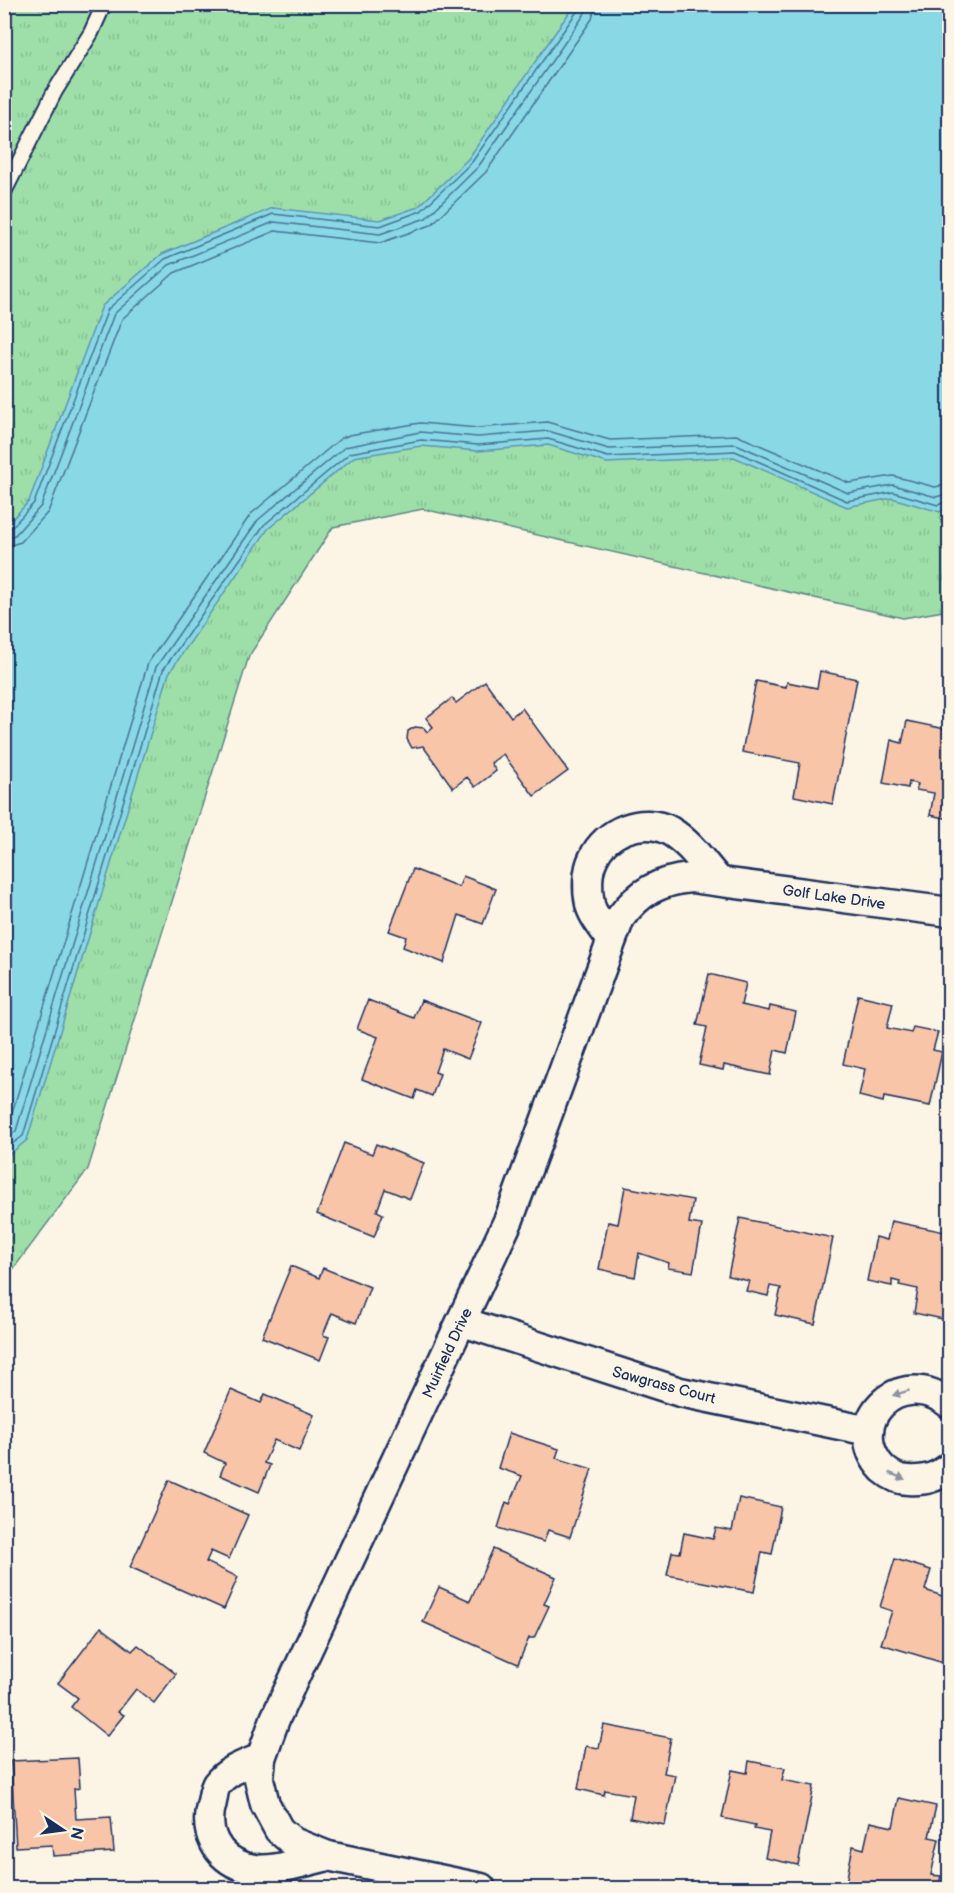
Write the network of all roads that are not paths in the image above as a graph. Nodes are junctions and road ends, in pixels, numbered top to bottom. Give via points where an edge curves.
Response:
1 (104, 4) edge
2 (4, 192) edge
3 (718, 880) junction
4 (950, 912) edge
5 (611, 939) junction
6 (463, 1322) junction
7 (950, 1404) edge
8 (869, 1431) junction
9 (950, 1467) edge
10 (261, 1758) junction
11 (328, 1856) junction
12 (481, 1888) edge

1 - 2 lane
3 - 4 street, Golf Lake Drive
3 - 5 street, Muirfield Drive via 677,879 648,889 633,900
3 - 5 street via 669,830 642,825 626,829 602,846 589,868 590,906
5 - 6 street, Muirfield Drive via 509,1219
6 - 8 street, Sawgrass Court via 680,1392
6 - 10 street, Muirfield Drive via 275,1719
7 -> 8 street via 920,1389 904,1390 878,1408
8 -> 9 street via 870,1447 877,1462 903,1480 925,1481
10 - 11 street, Muirfield Drive via 261,1788 279,1830 300,1845
10 - 11 street via 229,1772 217,1784 208,1813 211,1839 225,1858 246,1868 262,1870
11 - 12 street

